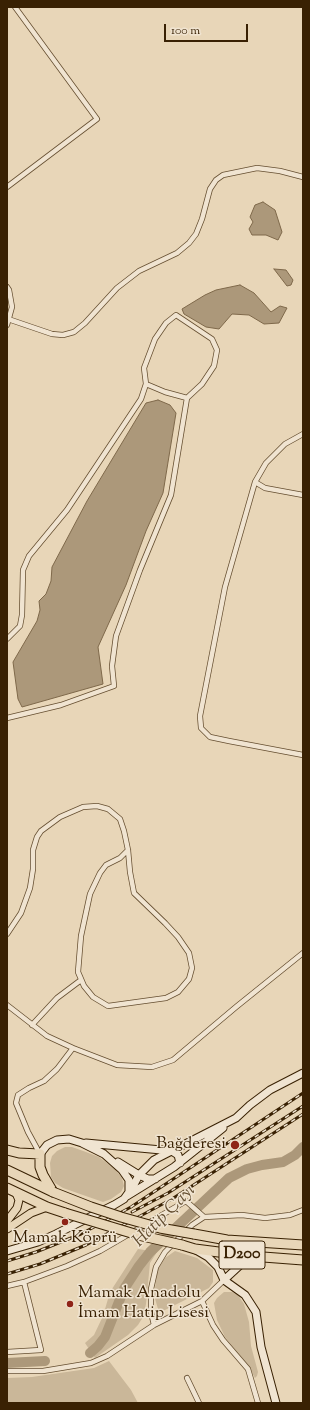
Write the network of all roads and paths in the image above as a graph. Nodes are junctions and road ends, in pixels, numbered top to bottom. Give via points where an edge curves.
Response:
1 (15, 7) edge
2 (303, 177) edge
3 (7, 187) edge
4 (7, 287) edge
5 (8, 319) junction
6 (7, 325) edge
7 (146, 384) junction
8 (187, 398) junction
9 (303, 434) edge
10 (255, 482) junction
11 (303, 495) edge
12 (7, 639) edge
13 (7, 718) edge
14 (303, 755) edge
15 (128, 850) junction
16 (7, 934) edge
17 (303, 953) edge
18 (81, 980) junction
19 (7, 1005) edge
20 (32, 1025) junction
21 (73, 1048) junction
22 (303, 1073) edge
23 (236, 1118) junction
24 (82, 1143) junction
25 (7, 1150) edge
26 (172, 1151) junction
27 (40, 1154) junction
28 (104, 1154) junction
29 (180, 1162) junction
30 (7, 1170) edge
31 (139, 1175) junction
32 (156, 1179) junction
33 (7, 1188) edge
34 (53, 1192) junction
35 (129, 1192) junction
36 (16, 1193) junction
37 (124, 1198) junction
38 (47, 1207) junction
39 (303, 1210) edge
40 (204, 1216) junction
41 (7, 1221) edge
42 (7, 1229) edge
43 (303, 1245) edge
44 (194, 1249) junction
45 (7, 1251) edge
46 (250, 1256) junction
47 (303, 1260) edge
48 (224, 1280) junction
49 (24, 1282) junction
50 (7, 1286) edge
51 (202, 1301) junction
52 (154, 1325) junction
53 (7, 1352) edge
54 (7, 1371) edge
55 (187, 1378) dead end
56 (199, 1403) edge
57 (258, 1403) edge
58 (276, 1403) edge

1 - 3 street via 97,119
2 - 5 street via 257,168 216,180 210,189 196,234 190,243 177,253 139,272 118,288 74,332 52,334
4 - 5 street via 12,307
5 - 6 street
7 - 8 street
7 - 8 street via 144,368 155,339 166,323 176,315 212,339 217,350 214,366 202,384
7 - 12 street via 141,399 99,463 67,510 29,556 23,570 20,626
8 - 13 street via 171,496 116,636 112,666 114,686 61,705
9 - 10 street via 285,444 266,463
10 - 11 street via 265,488
10 - 14 street via 225,587 200,716 201,728 210,737
15 - 16 street via 120,819 108,809 97,806 83,807 60,817 37,837 33,850 34,869 30,888 21,913
15 - 18 street via 120,858 106,865 90,894 80,936 78,972
15 - 18 street via 134,893 166,923 189,953 192,968 189,979 178,992 166,998 108,1006 93,997
17 - 21 street via 173,1060 152,1067 117,1065
18 - 20 street via 57,998
19 - 20 street
20 - 21 street via 47,1036
21 - 27 street via 44,1081 18,1096 16,1103
22 - 23 street via 270,1090
23 - 26 street
23 - 29 street
24 - 26 street
24 - 27 street via 70,1139 57,1140
24 - 28 street
25 - 27 highway
26 - 29 street via 178,1155
26 - 31 street via 154,1160
27 - 34 highway via 40,1167
28 - 31 street
28 - 35 street via 122,1170 128,1180
29 - 32 street
30 - 34 highway, D200
31 - 32 street
31 - 35 street
32 - 37 street
33 - 36 highway, D200
34 - 43 highway, D200, bridge via 91,1207 160,1228 227,1240
35 - 37 street
36 - 38 highway, D200
36 - 41 main road via 19,1200 17,1208
37 - 45 street via 56,1234
38 - 42 main road via 31,1212
38 - 44 highway, D200, bridge
39 - 40 street via 290,1215 266,1218 242,1215
40 - 49 street via 186,1201 100,1251
40 - 52 street via 192,1224 165,1252 156,1267 151,1289
44 - 46 highway, D200
44 - 48 street via 218,1267
46 - 47 highway, D200
46 - 48 street
48 - 51 street
48 - 58 street via 245,1295 256,1312 261,1347
49 - 50 street
49 - 53 street via 41,1350
51 - 52 street
51 - 57 street via 223,1340 248,1369
52 - 54 street via 107,1356 91,1363 43,1371
55 - 56 street

